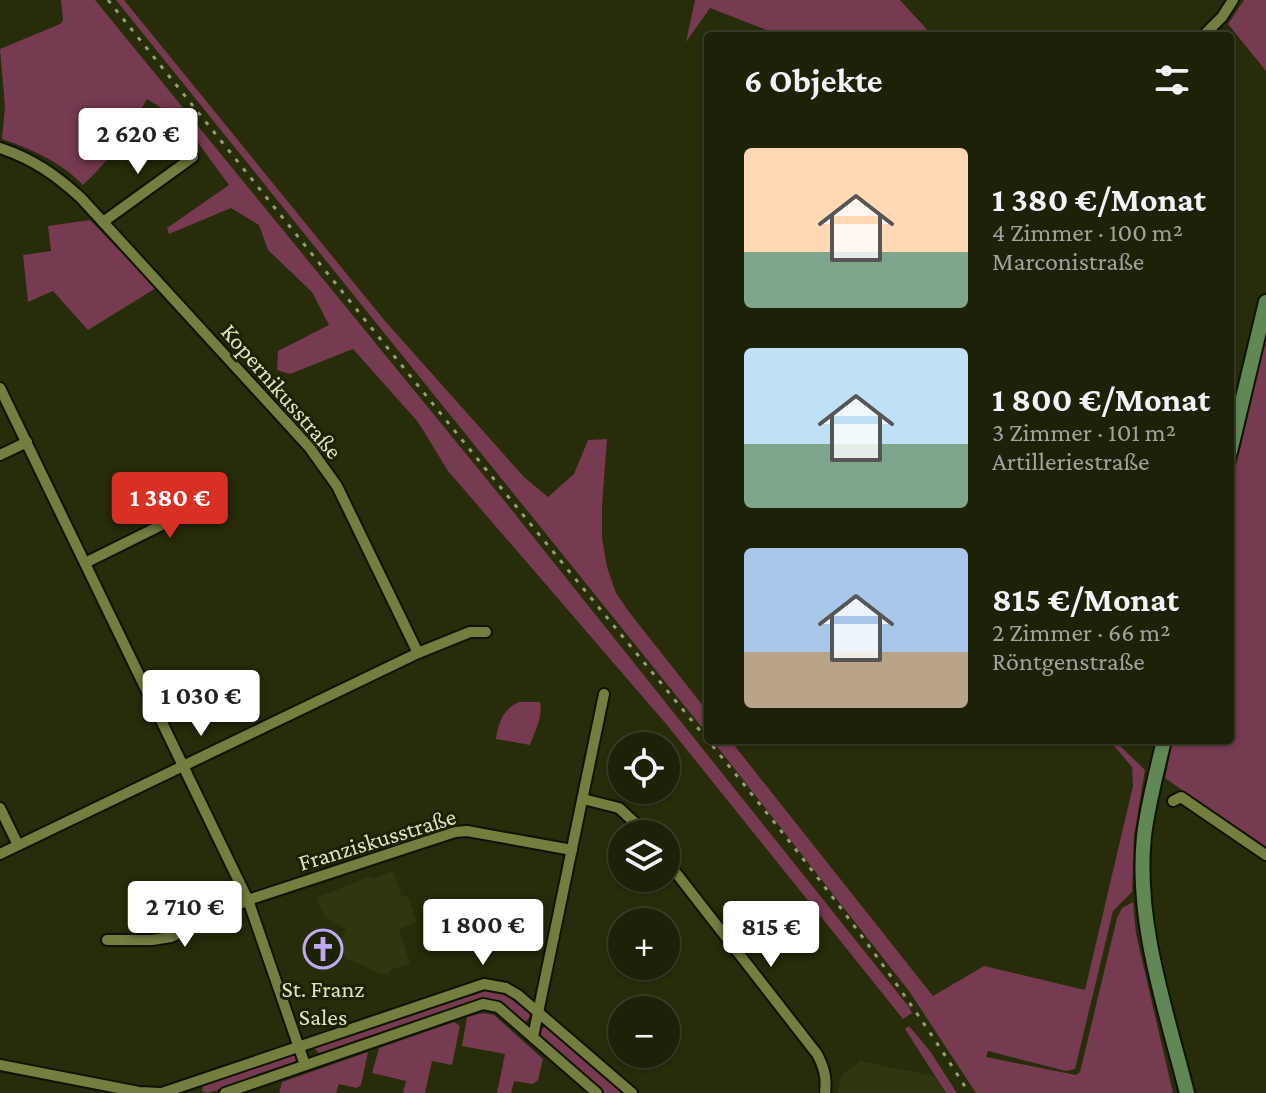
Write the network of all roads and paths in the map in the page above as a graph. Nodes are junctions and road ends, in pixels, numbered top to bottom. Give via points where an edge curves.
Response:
1 (1233, 0) edge
2 (1207, 32) edge
3 (0, 148) edge
4 (193, 157) dead end
5 (103, 222) junction
6 (1266, 302) edge
7 (0, 388) edge
8 (1234, 435) edge
9 (27, 442) junction
10 (0, 455) edge
11 (221, 482) dead end
12 (85, 563) junction
13 (486, 632) dead end
14 (418, 653) junction
15 (604, 694) dead end
16 (1163, 744) edge
17 (183, 765) junction
18 (583, 799) junction
19 (1173, 801) dead end
20 (0, 808) edge
21 (632, 820) edge
22 (18, 845) junction
23 (572, 850) junction
24 (0, 854) edge
25 (1266, 855) edge
26 (680, 878) edge
27 (248, 900) junction
28 (107, 940) dead end
29 (538, 1012) junction
30 (533, 1037) junction
31 (299, 1047) junction
32 (0, 1065) edge
33 (305, 1065) junction
34 (177, 1091) edge
35 (161, 1093) edge
36 (225, 1093) edge
37 (597, 1093) edge
38 (632, 1093) edge
39 (825, 1093) edge
40 (1187, 1093) edge

1 - 2 street
3 - 5 street, Kopernikusstraße via 56,175
4 - 5 street
5 - 14 street, Kopernikusstraße via 309,447 337,486
6 - 8 main road
7 - 9 street
9 - 10 street
9 - 12 street
11 - 12 street via 212,500
12 - 17 street
13 - 14 street via 470,632
14 - 17 street
15 - 18 street
16 - 40 main road via 1144,835 1143,892
17 - 22 street
17 - 27 street
18 - 21 street via 619,808
18 - 23 street
19 - 25 street via 1181,797
20 - 22 street
22 - 24 street
23 - 27 street, Franziskusstraße via 455,832
23 - 29 street
26 - 39 street via 817,1054
27 - 28 street, Franziskusstraße via 171,937
27 - 31 street
29 - 30 street
29 - 31 street via 506,988 484,984
29 - 38 street
30 - 33 street via 498,1007 483,1004
30 - 37 street
31 - 33 street
31 - 34 street
32 - 35 street
33 - 36 street
34 - 35 street

